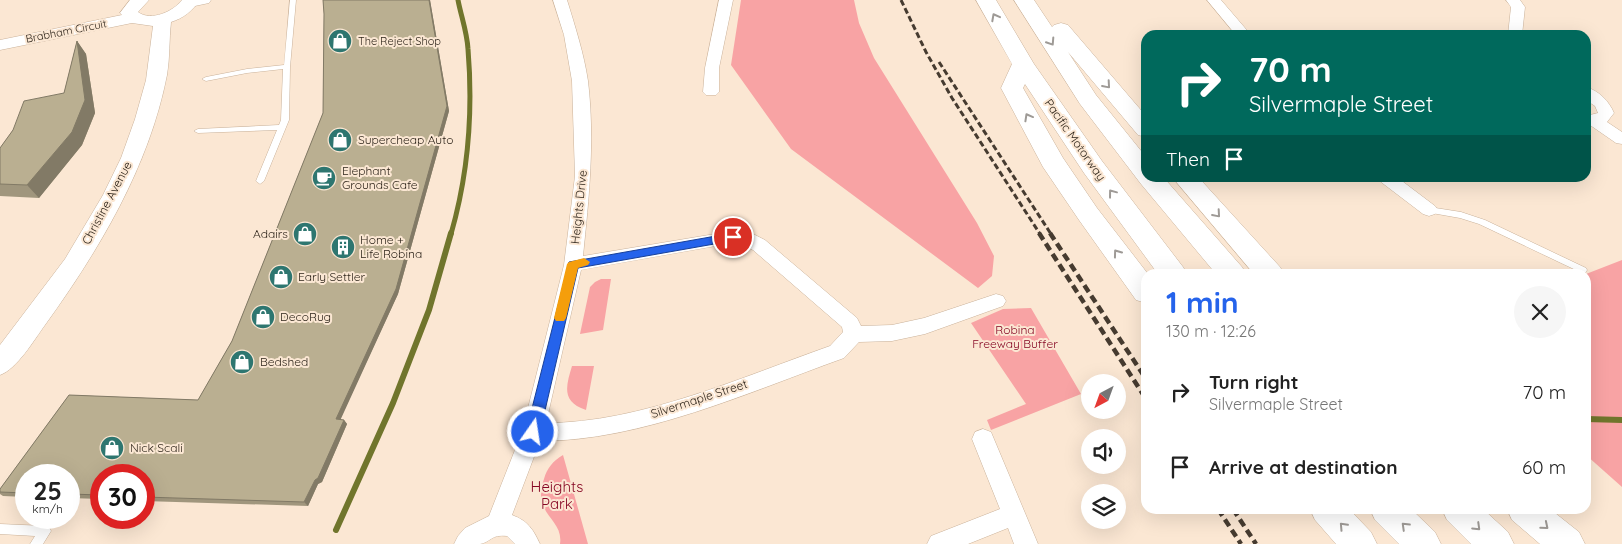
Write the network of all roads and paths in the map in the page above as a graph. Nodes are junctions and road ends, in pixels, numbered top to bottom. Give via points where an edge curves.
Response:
1 (293, 0) edge
2 (560, 0) edge
3 (726, 0) edge
4 (986, 0) edge
5 (1024, 0) edge
6 (1214, 0) edge
7 (1513, 0) edge
8 (195, 1) edge
9 (135, 8) edge
10 (163, 19) junction
11 (1240, 30) edge
12 (1516, 30) edge
13 (0, 33) edge
14 (0, 45) edge
15 (1023, 64) junction
16 (287, 66) junction
17 (206, 79) dead end
18 (711, 92) dead end
19 (1591, 96) edge
20 (1591, 121) edge
21 (1141, 124) edge
22 (282, 127) junction
23 (198, 131) dead end
24 (1622, 139) edge
25 (1141, 166) edge
26 (260, 181) dead end
27 (1153, 182) edge
28 (1189, 182) edge
29 (1392, 182) edge
30 (1430, 210) joint
31 (573, 264) junction
32 (1169, 269) edge
33 (1228, 269) edge
34 (1266, 269) edge
35 (1581, 269) edge
36 (1141, 285) edge
37 (996, 302) dead end
38 (854, 334) junction
39 (0, 364) edge
40 (533, 432) junction
41 (983, 439) dead end
42 (1332, 514) edge
43 (1392, 514) edge
44 (1464, 514) edge
45 (1530, 514) edge
46 (1014, 515) junction
47 (497, 524) junction
48 (0, 529) edge
49 (36, 544) edge
50 (466, 544) edge
51 (528, 544) edge
52 (939, 544) edge
53 (1026, 544) edge
54 (1359, 544) edge
55 (1423, 544) edge
56 (1496, 544) edge
57 (1567, 544) edge

1 - 16 lane
2 - 31 street, Heights Drive via 580,81 583,176
3 - 18 street via 712,68
15 -> 4 highway, Pacific Motorway
5 -> 21 highway via 1054,20
5 -> 25 highway via 1088,99
6 - 11 street
7 - 12 street via 1518,7
8 - 10 street
9 - 10 street via 142,21
9 - 13 street, Brabham Circuit
9 - 14 street, Brabham Circuit
10 - 39 street, Christine Avenue via 156,78 148,111 118,186 78,258
32 -> 15 highway, Pacific Motorway via 1093,167
36 -> 15 highway via 1052,160 1012,88
16 - 17 lane
16 - 22 lane
19 - 20 street via 1606,110 1603,118
20 - 24 street
22 - 23 lane
22 - 26 lane
27 - 33 highway
28 -> 34 highway
29 - 30 street
30 - 35 lane via 1482,222
31 - 38 street via 719,239 745,238 759,245 850,323
31 - 40 street, Heights Drive
37 - 38 street via 925,326 892,333
38 - 40 street, Silvermaple Street via 837,352 690,404 601,428
40 - 47 street, Heights Drive
41 - 46 street
54 -> 42 highway
55 -> 43 highway
44 -> 56 highway
45 -> 57 highway
46 - 52 street
46 - 53 street
47 - 50 street via 484,528
47 - 51 street via 517,528
48 - 49 lane via 45,531

